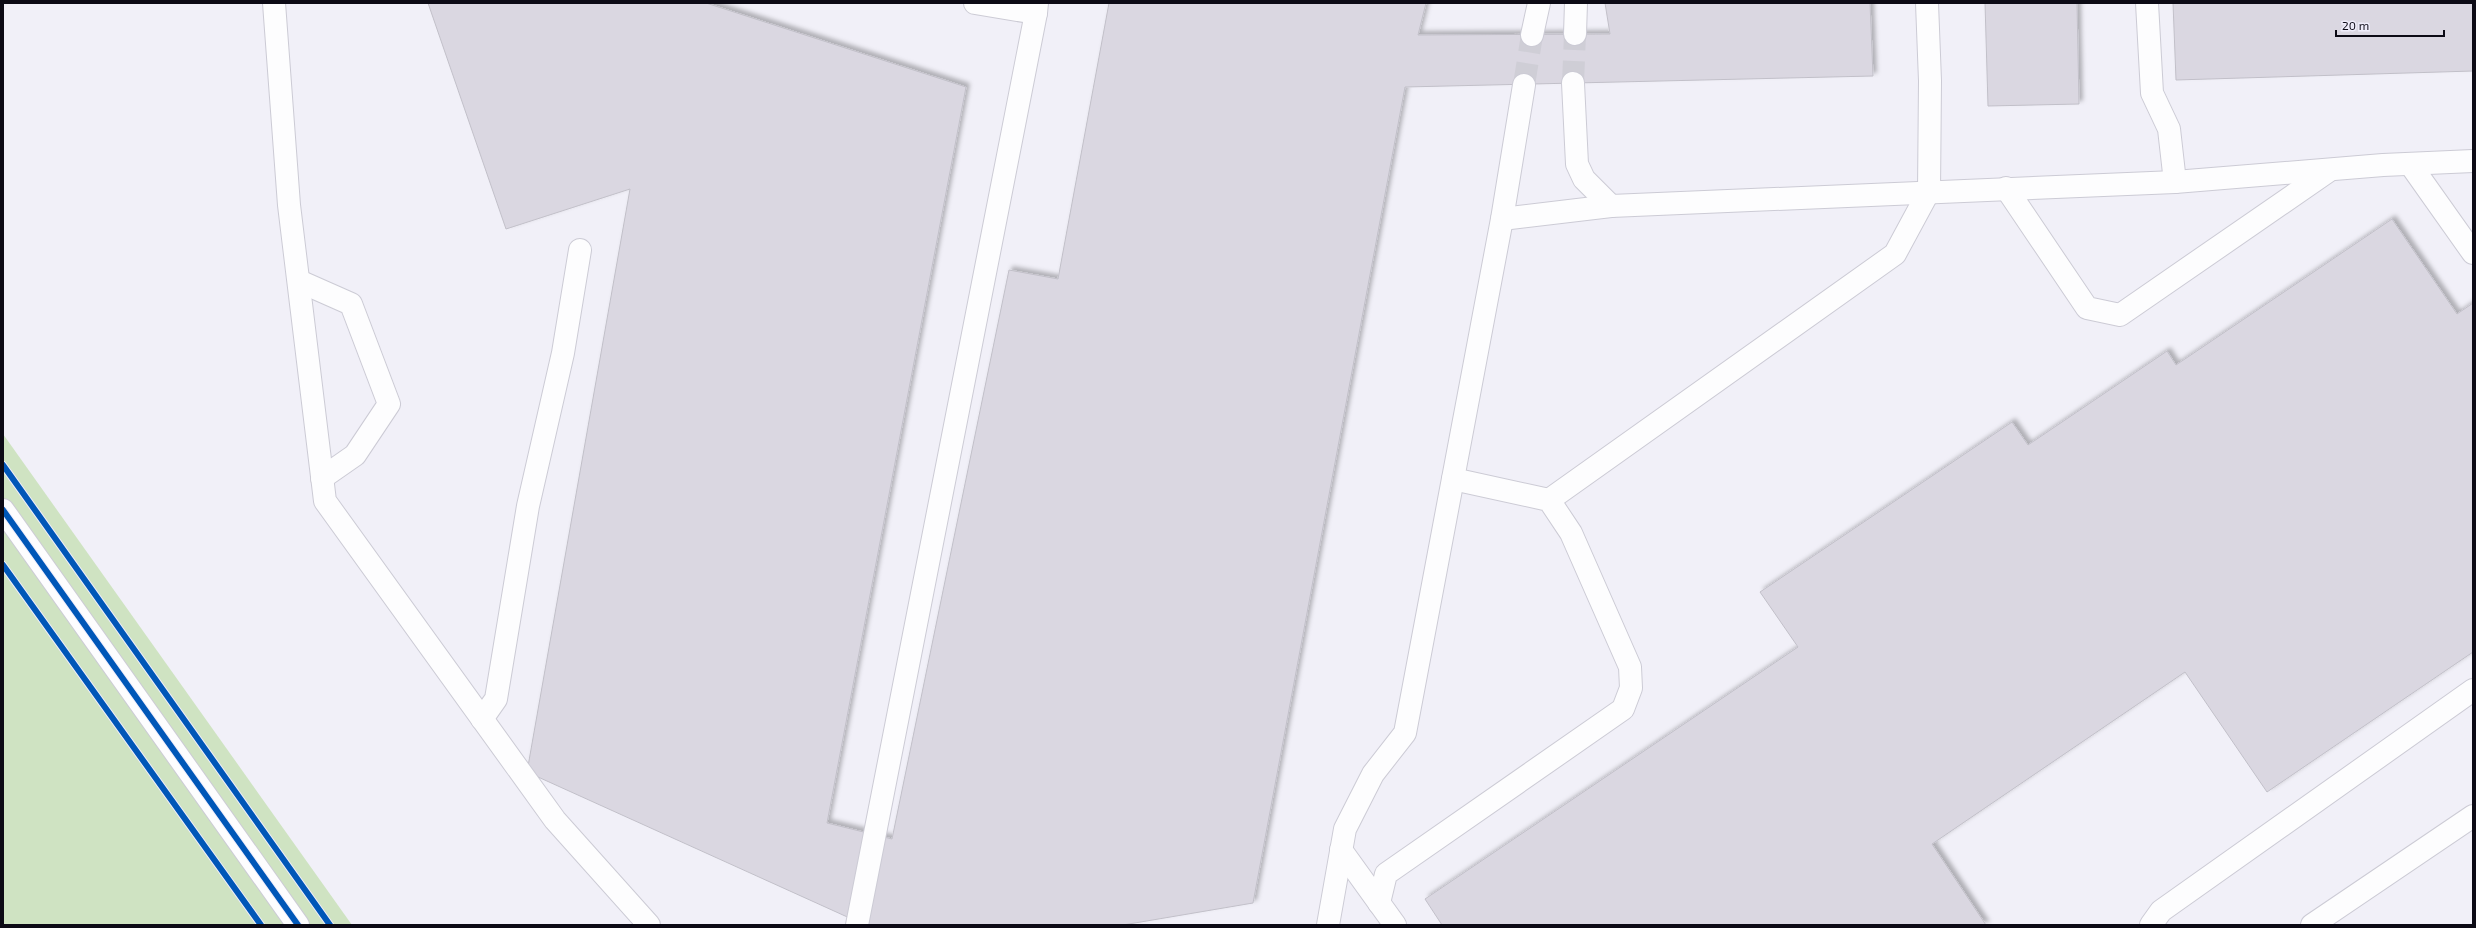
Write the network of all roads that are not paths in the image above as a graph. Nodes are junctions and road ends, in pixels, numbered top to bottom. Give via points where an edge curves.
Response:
1 (274, 3) edge
2 (975, 3) edge
3 (1539, 3) edge
4 (1576, 3) edge
5 (1926, 3) edge
6 (2147, 3) edge
7 (1036, 8) edge
8 (1575, 34) tunnel mouth
9 (1532, 35) tunnel mouth
10 (1572, 83) tunnel mouth
11 (1524, 84) tunnel mouth
12 (2473, 161) edge
13 (2410, 164) junction
14 (2332, 169) junction
15 (2175, 182) junction
16 (2006, 188) junction
17 (1929, 191) junction
18 (1611, 206) junction
19 (1502, 219) junction
20 (580, 250) dead end
21 (2473, 253) edge
22 (299, 280) junction
23 (322, 478) junction
24 (1453, 479) junction
25 (1549, 500) junction
26 (3, 510) edge
27 (2473, 690) edge
28 (482, 719) junction
29 (2473, 816) edge
30 (1341, 850) junction
31 (1379, 903) junction
32 (298, 925) edge
33 (649, 925) edge
34 (857, 925) edge
35 (1328, 925) edge
36 (1395, 925) edge
37 (2151, 925) edge
38 (2312, 925) edge

1 - 22 street via 289,205
2 - 7 street
3 - 9 street
4 - 8 street
5 - 17 street via 1930,81
6 - 15 street via 2152,93 2169,129
7 - 34 street
10 - 18 street via 1577,164 1584,179
11 - 19 street
12 - 13 street
13 - 14 street
13 - 21 street
14 - 15 street
14 - 16 street via 2120,314 2088,308
15 - 16 street
16 - 17 street
17 - 18 street
17 - 25 street via 1895,254
18 - 19 street
19 - 24 street
20 - 28 street via 563,353 528,506 496,699
22 - 23 street
22 - 23 street via 351,304 389,404 355,455
23 - 28 street via 325,501
24 - 25 street
24 - 30 street via 1405,733 1373,774 1345,829
25 - 31 street via 1571,533 1630,667 1632,688 1623,709 1386,874
26 - 32 street
27 - 37 street via 2161,911
28 - 33 street via 555,820
29 - 38 street
30 - 31 street
30 - 35 street
31 - 36 street

